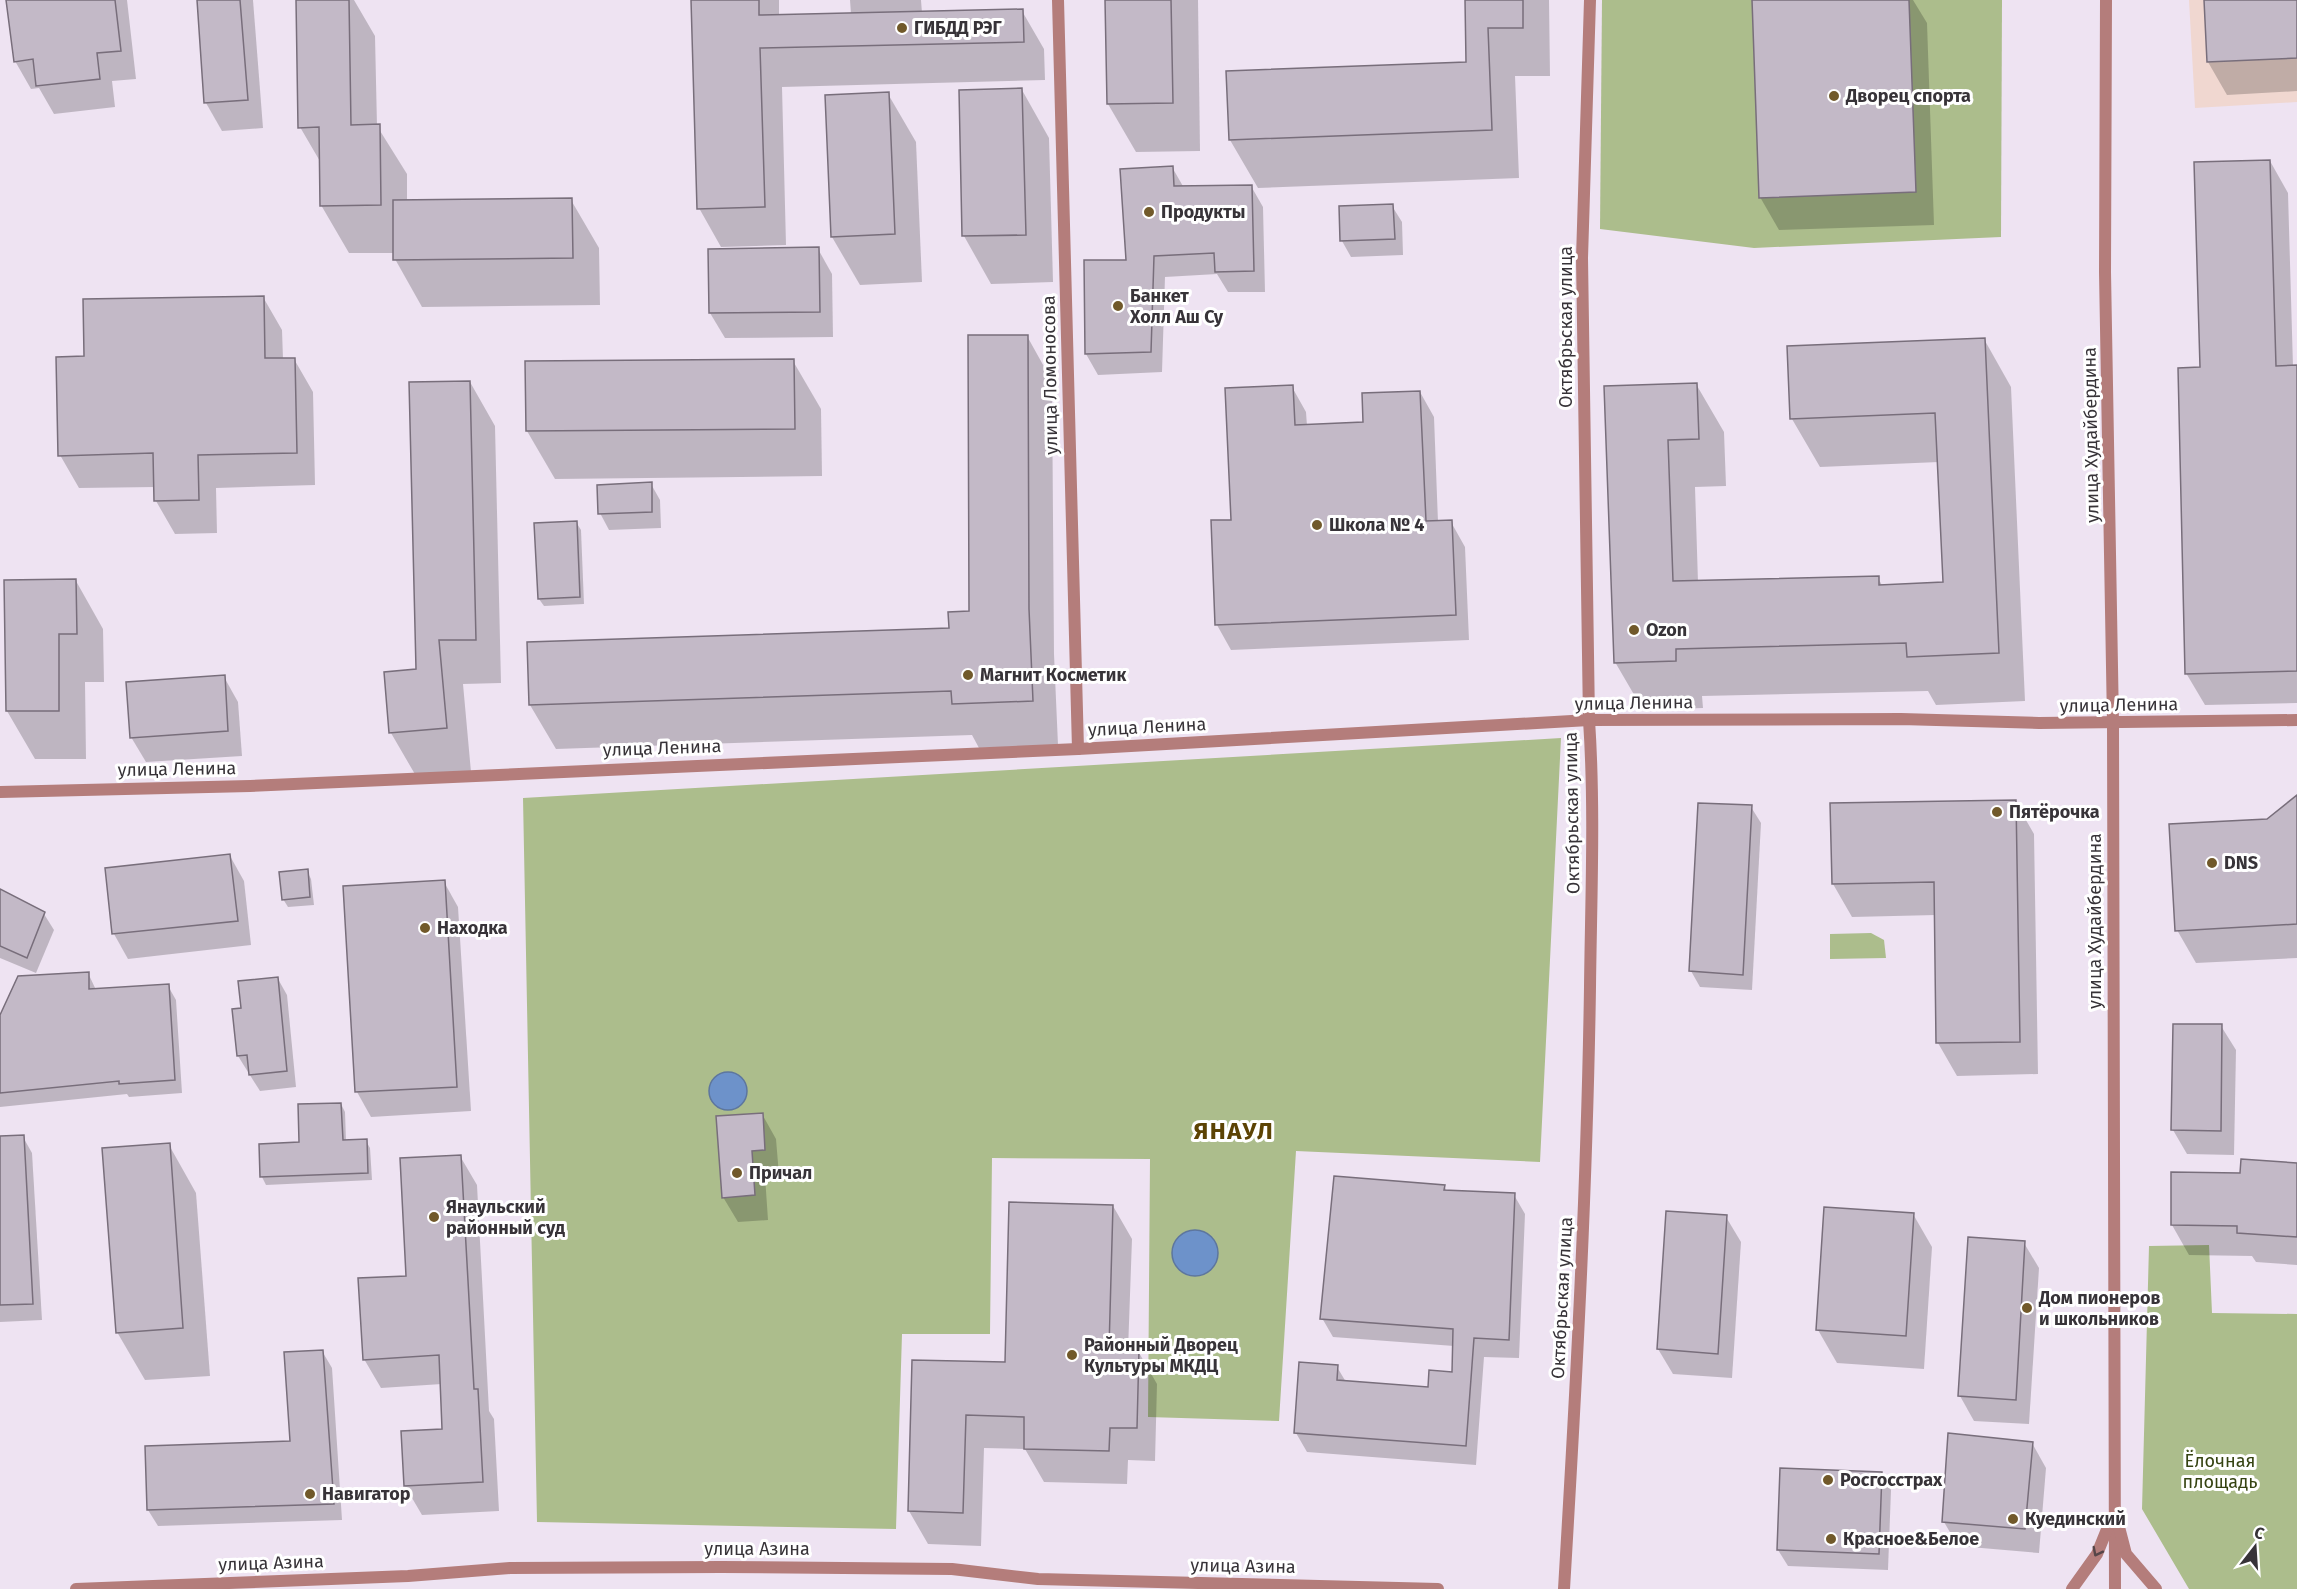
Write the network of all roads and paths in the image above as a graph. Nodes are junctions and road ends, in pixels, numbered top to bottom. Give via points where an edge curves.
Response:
1 (1058, 0) edge
2 (1590, 0) edge
3 (2106, 0) edge
4 (1589, 720) junction
5 (2297, 720) edge
6 (2113, 723) junction
7 (1078, 749) junction
8 (0, 792) edge
9 (2114, 1510) junction
10 (76, 1589) edge
11 (1438, 1589) edge
12 (1564, 1589) edge
13 (2072, 1589) edge
14 (2115, 1589) edge
15 (2156, 1589) edge

1 - 7 street, улица Ломоносова
2 - 4 street, Октябрьская улица via 1582,258
3 - 6 street, улица Худайбердина via 2105,272
4 - 6 street, улица Ленина
4 - 7 street, улица Ленина
4 - 12 street, Октябрьская улица via 1593,781 1588,1117
5 - 6 street, улица Ленина
6 - 9 street, улица Худайбердина
7 - 8 street, улица Ленина via 250,786
9 -> 13 street via 2097,1554
9 - 14 street, улица Худайбердина
9 - 15 street via 2126,1554
10 - 11 street, улица Азина via 408,1576 510,1568 721,1567 952,1569 1038,1579

